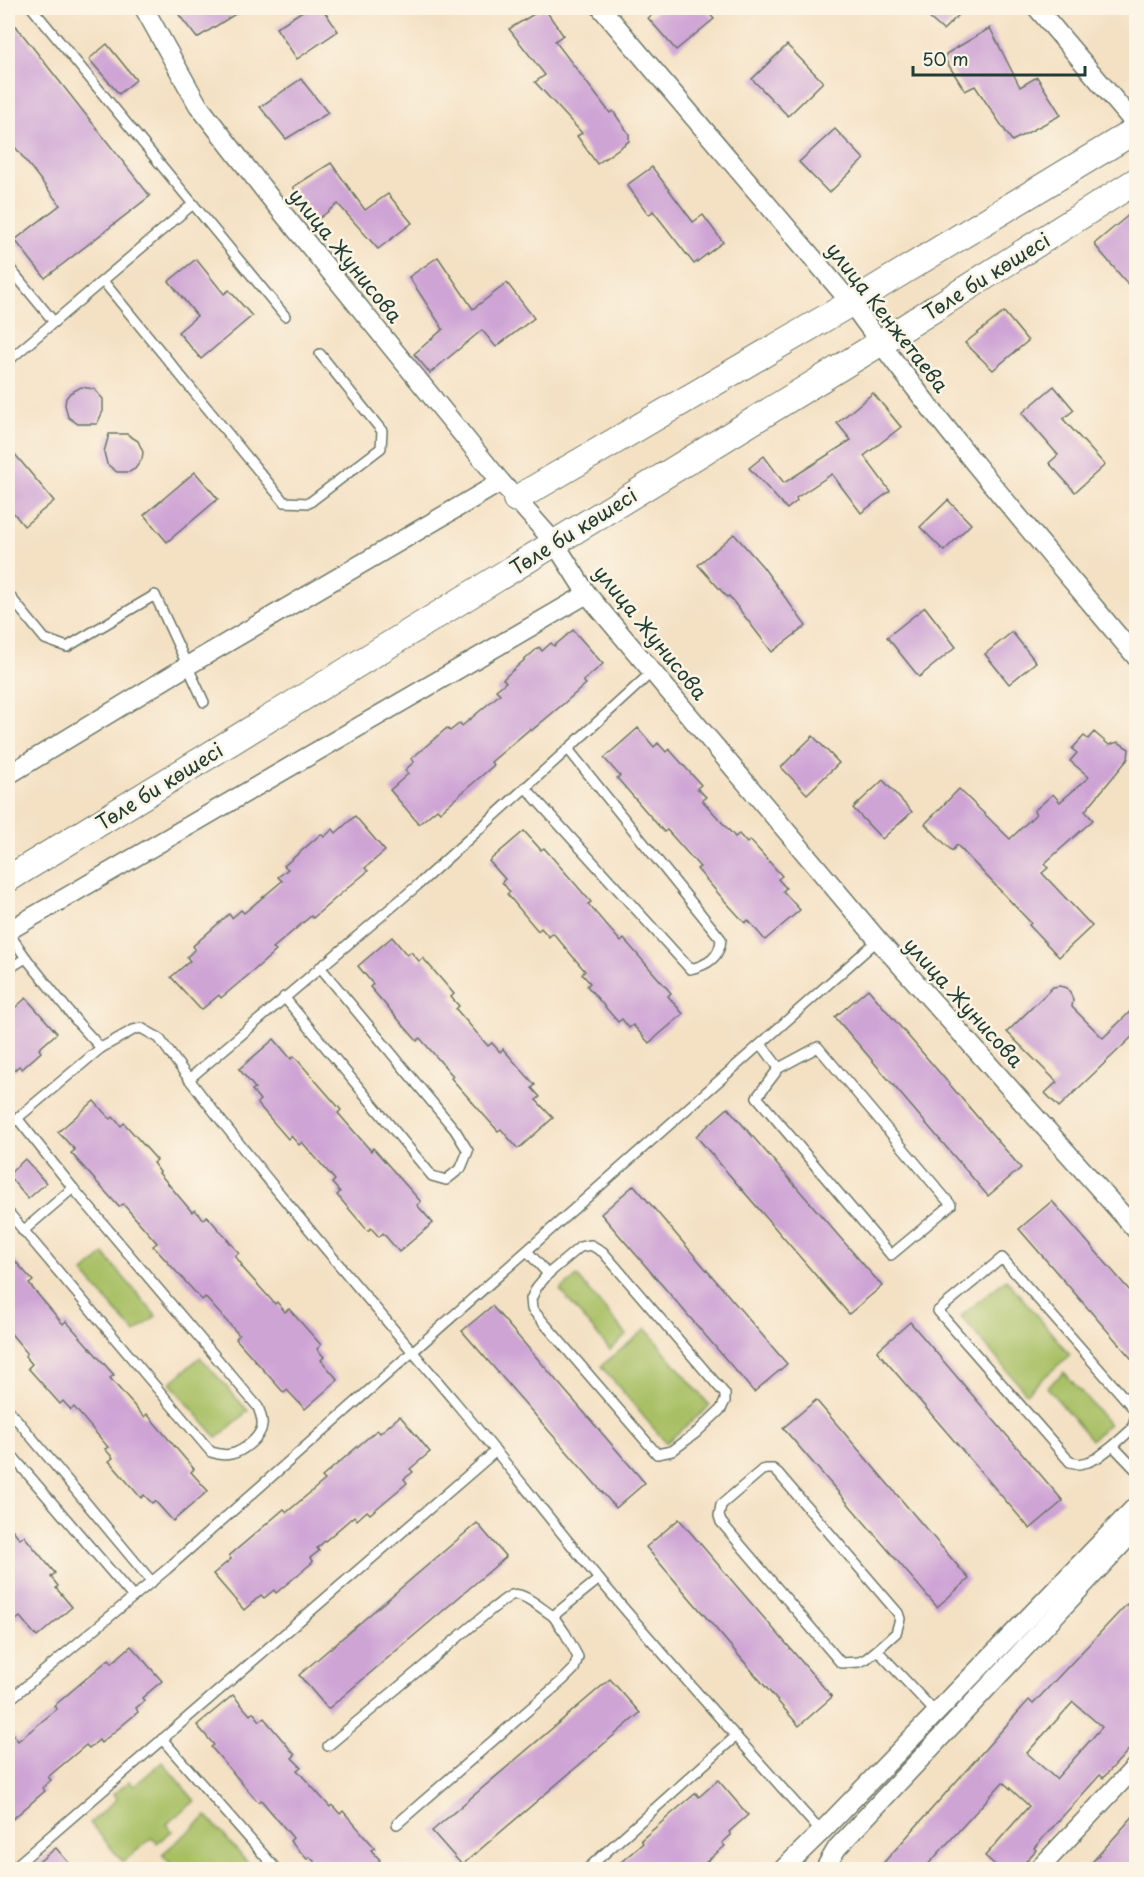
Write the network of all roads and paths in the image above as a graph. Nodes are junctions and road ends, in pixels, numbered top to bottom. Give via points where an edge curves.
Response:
1 (32, 8) edge
2 (144, 8) edge
3 (601, 8) edge
4 (1037, 8) edge
5 (1137, 125) edge
6 (1137, 130) edge
7 (1137, 181) edge
8 (193, 204) junction
9 (8, 266) edge
10 (103, 281) junction
11 (851, 303) junction
12 (285, 316) dead end
13 (54, 322) junction
14 (880, 343) junction
15 (320, 354) dead end
16 (8, 361) edge
17 (508, 491) junction
18 (554, 542) junction
19 (8, 594) edge
20 (587, 594) junction
21 (1137, 657) edge
22 (187, 666) junction
23 (653, 671) junction
24 (204, 702) dead end
25 (568, 749) junction
26 (8, 775) edge
27 (525, 788) junction
28 (8, 879) edge
29 (8, 932) edge
30 (878, 940) junction
31 (26, 958) junction
32 (320, 967) junction
33 (8, 969) edge
34 (284, 997) junction
35 (761, 1044) junction
36 (101, 1048) junction
37 (779, 1068) junction
38 (189, 1079) junction
39 (17, 1118) junction
40 (8, 1126) edge
41 (73, 1188) junction
42 (8, 1212) edge
43 (1137, 1230) edge
44 (23, 1231) junction
45 (527, 1251) junction
46 (548, 1274) junction
47 (412, 1353) junction
48 (8, 1408) edge
49 (1113, 1446) junction
50 (8, 1451) edge
51 (496, 1451) junction
52 (1137, 1470) edge
53 (1137, 1506) edge
54 (1137, 1529) edge
55 (599, 1580) junction
56 (152, 1582) junction
57 (133, 1597) junction
58 (553, 1616) junction
59 (877, 1650) junction
60 (8, 1701) edge
61 (936, 1713) junction
62 (736, 1736) junction
63 (162, 1739) junction
64 (328, 1746) dead end
65 (1137, 1766) edge
66 (397, 1824) dead end
67 (821, 1832) junction
68 (11, 1869) edge
69 (277, 1869) edge
70 (586, 1869) edge
71 (782, 1869) edge
72 (829, 1869) edge
73 (1038, 1869) edge

1 - 8 lane
2 - 17 street, улица Жунисова via 198,105
3 - 11 street, улица Кенжетаева
4 - 5 street
6 - 11 main road
7 - 14 main road, Төле би көшесі
8 - 10 lane
8 - 12 lane
9 - 13 lane
10 - 13 lane
10 - 15 lane via 284,502 309,503 381,448 382,431
11 - 14 street, улица Кенжетаева
11 - 17 main road
13 - 16 lane
14 - 18 main road, Төле би көшесі
14 - 21 street, улица Кенжетаева via 1001,497
17 - 18 street, улица Жунисова
17 - 22 street
18 - 20 street, улица Жунисова
18 - 28 main road, Төле би көшесі
19 - 22 lane via 45,639 66,647 154,595
20 - 23 street, улица Жунисова
20 - 29 street
22 - 24 lane
22 - 26 street
23 - 25 lane
23 - 30 street, улица Жунисова
25 - 27 lane
25 - 27 lane via 721,939 717,955 690,969
27 - 32 lane
29 - 31 lane
30 - 35 lane
30 - 43 street, улица Жунисова
31 - 33 lane
31 - 36 lane
32 - 34 lane
32 - 34 lane via 455,1130 468,1151 461,1168 446,1180 432,1176
34 - 38 lane
35 - 37 lane
35 - 45 lane
36 - 38 lane via 141,1028 159,1038
36 - 39 lane
37 - 37 lane via 818,1047 951,1205 891,1255 757,1096
38 - 47 lane
39 - 40 lane
39 - 41 lane
41 - 44 lane
41 - 44 lane via 258,1407 262,1427 257,1437 233,1454 211,1452
42 - 44 lane
45 - 46 lane
45 - 47 lane
46 - 46 lane via 579,1247 591,1245 603,1252 724,1394 721,1409 672,1451 657,1454 532,1309 531,1299
47 - 51 lane
47 - 56 lane
48 - 56 lane
49 - 49 lane via 1132,1429 1134,1409 1002,1258 938,1311 1070,1462 1088,1462
49 - 52 lane
50 - 57 lane
51 - 55 lane
51 - 63 lane
53 - 61 street
54 - 72 street via 837,1848 827,1864
55 - 58 lane
55 - 62 lane
56 - 57 lane
57 - 60 lane
58 - 64 lane via 521,1595 513,1595
58 - 66 lane via 578,1657 574,1669
59 - 59 lane via 896,1632 898,1612 778,1473 773,1469 762,1470 721,1504 721,1522 841,1663 859,1662
59 - 61 lane
61 - 67 street
62 - 67 lane
62 - 70 lane
63 - 68 lane
63 - 69 lane
65 - 73 street
67 - 71 street

